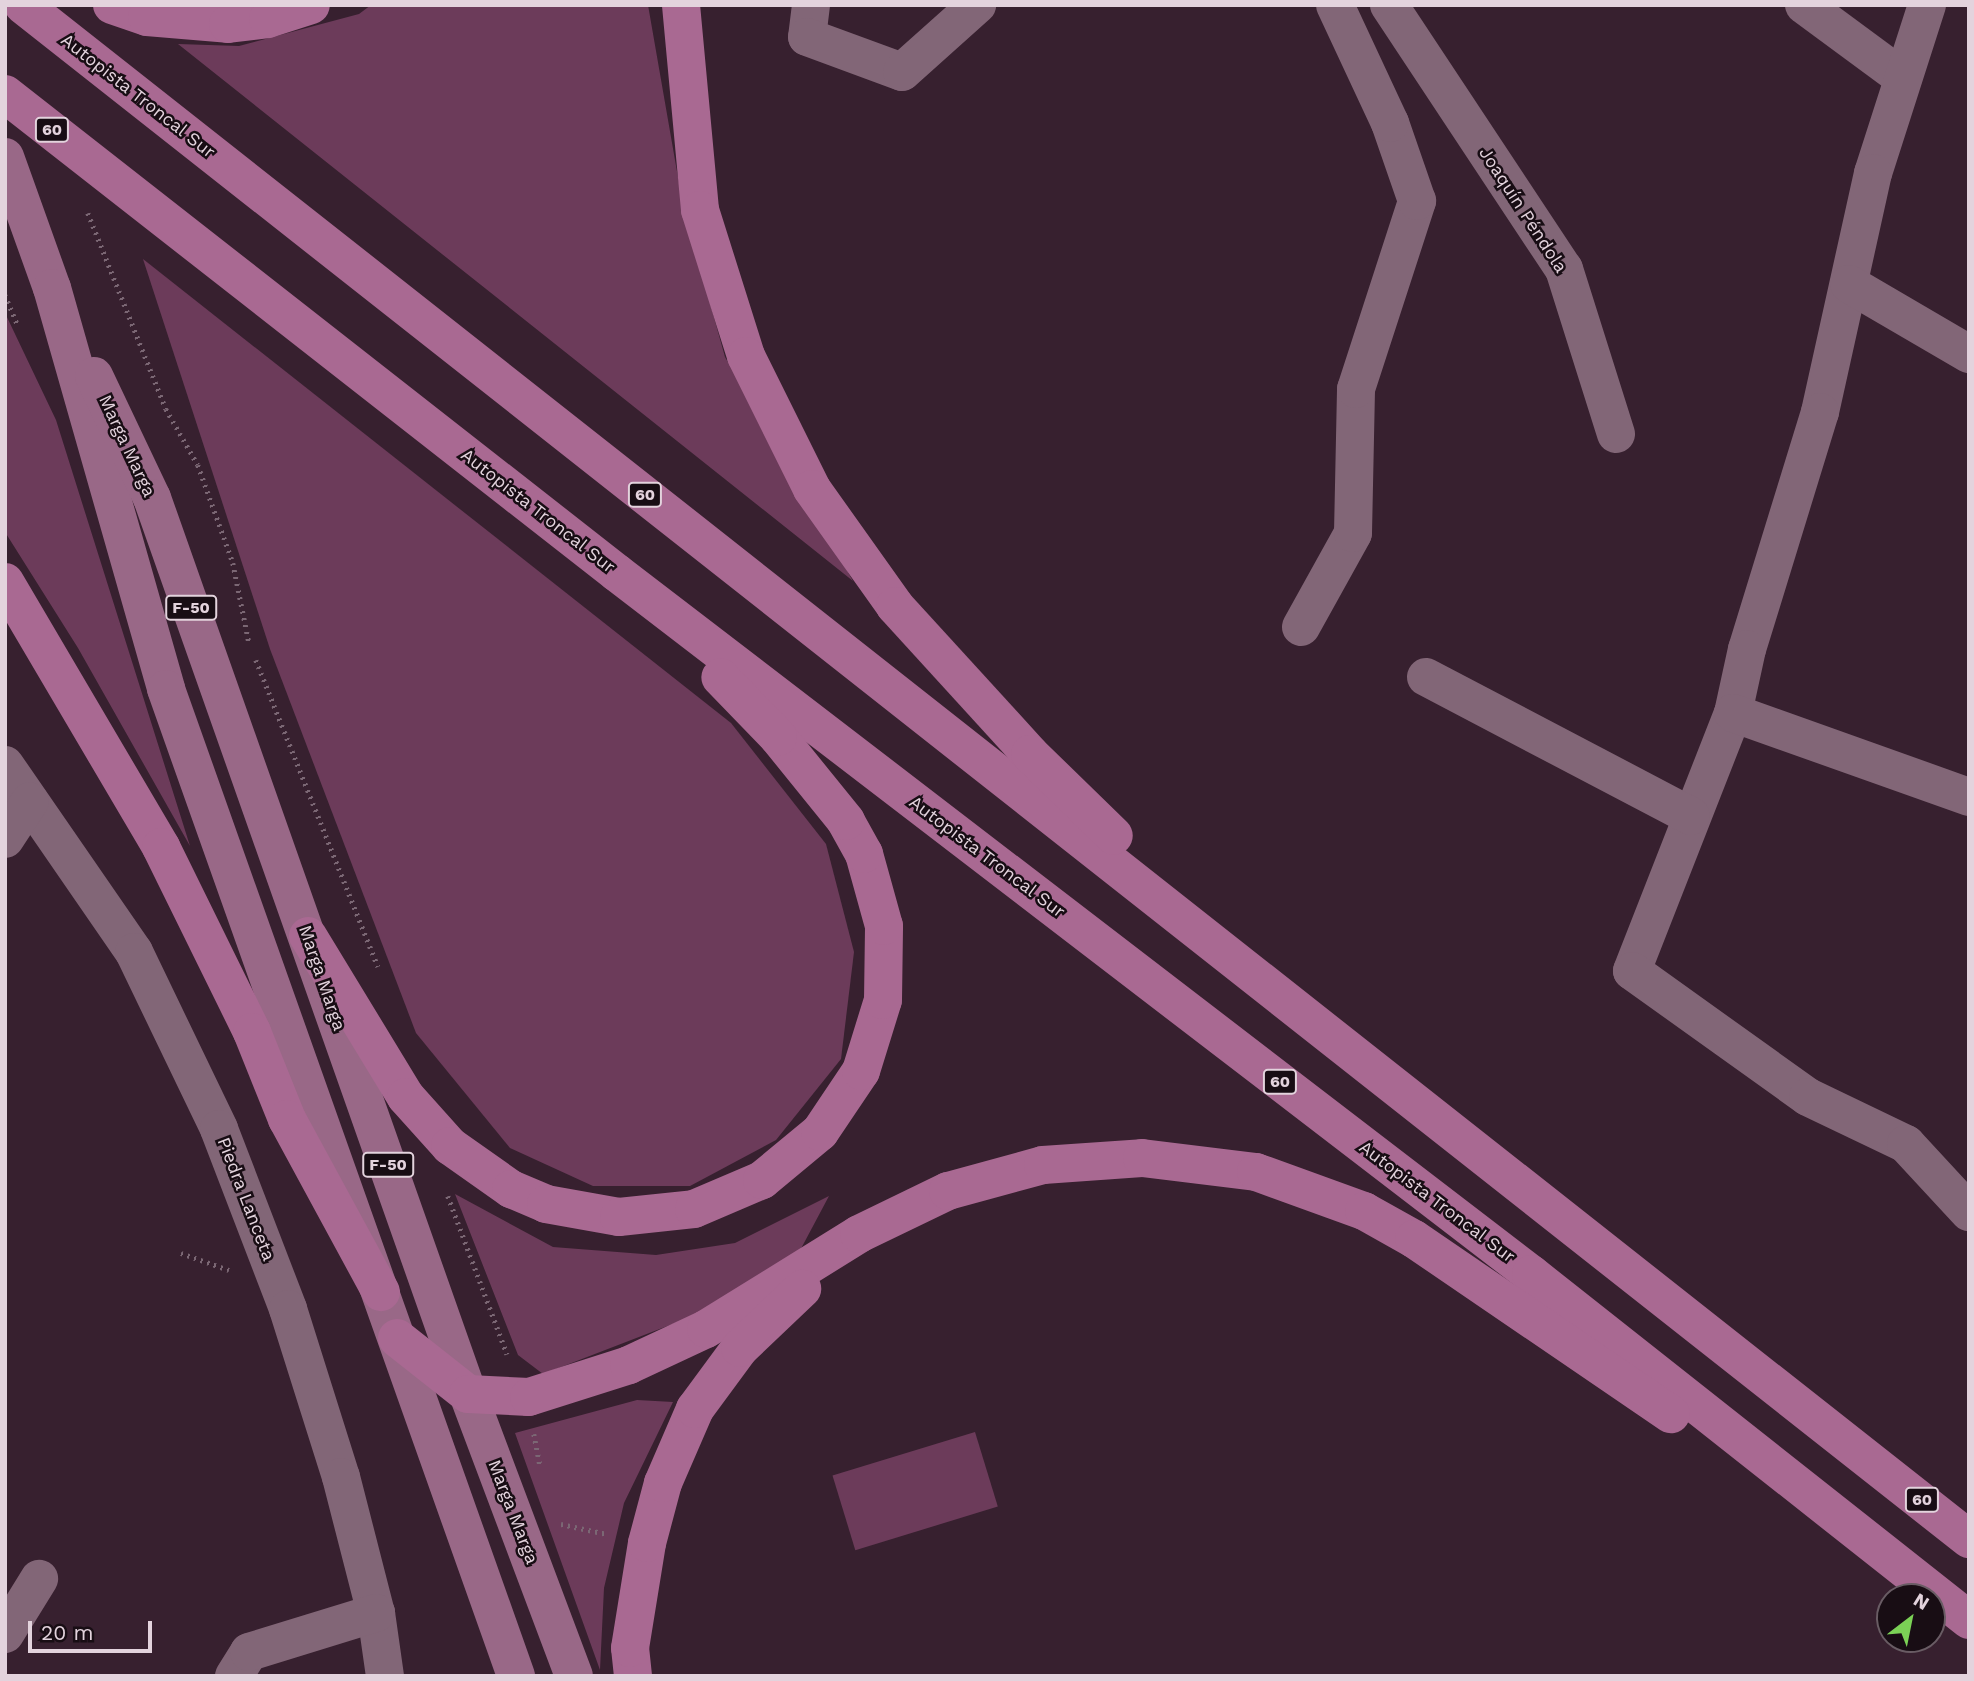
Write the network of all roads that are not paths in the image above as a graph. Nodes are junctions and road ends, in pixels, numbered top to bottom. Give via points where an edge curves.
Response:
1 (112, 5) edge
2 (311, 5) edge
3 (681, 5) edge
4 (811, 5) edge
5 (977, 5) edge
6 (1335, 5) edge
7 (1389, 5) edge
8 (1804, 5) edge
9 (1927, 5) edge
10 (26, 8) edge
11 (1903, 78) junction
12 (5, 94) edge
13 (5, 157) edge
14 (1849, 284) junction
15 (52, 288) junction
16 (1969, 354) edge
17 (1616, 434) dead end
18 (617, 573) junction
19 (5, 582) edge
20 (1301, 628) dead end
21 (1426, 677) dead end
22 (1733, 713) junction
23 (5, 765) edge
24 (1969, 797) edge
25 (30, 801) junction
26 (1691, 816) junction
27 (5, 839) edge
28 (308, 936) junction
29 (1261, 979) junction
30 (1969, 1212) edge
31 (859, 1234) junction
32 (381, 1292) junction
33 (397, 1338) junction
34 (468, 1394) junction
35 (1969, 1539) edge
36 (39, 1580) dead end
37 (1920, 1583) edge
38 (1922, 1583) edge
39 (1946, 1602) edge
40 (376, 1613) junction
41 (1969, 1620) edge
42 (5, 1633) edge
43 (234, 1676) edge
44 (385, 1676) edge
45 (516, 1676) edge
46 (574, 1676) edge
47 (633, 1676) edge

1 - 2 highway via 146,17 228,24 268,19
3 - 29 highway via 700,210 746,356 812,489 895,606 1030,754
4 - 5 street via 807,37 902,72
6 - 20 street via 1390,123 1417,201 1356,389 1353,533
7 - 17 street, Joaquín Péndola via 1564,269
8 - 11 street
9 - 11 street
10 - 29 highway, Autopista Troncal Sur / 60
11 - 14 street via 1873,173
12 - 18 highway, Autopista Troncal Sur / 60
13 - 15 main road, Marga Marga
14 - 16 street
14 - 22 street via 1820,412 1747,649
15 - 28 main road, Marga Marga / F-50 via 152,498
15 - 32 main road, Marga Marga / F-50 via 166,689
18 - 28 highway via 778,737 846,821 868,866 884,926 883,1000 861,1071 820,1132 762,1180 694,1209 619,1217 546,1204 479,1170 450,1146 406,1097
18 - 38 highway, Autopista Troncal Sur / 60 via 1520,1266
19 - 32 highway via 161,847 252,1032 287,1118
21 - 26 street
22 - 24 street
22 - 26 street
23 - 25 street, Piedra Lanceta
25 - 27 street
25 - 40 street, Piedra Lanceta via 134,952 219,1129 288,1309 341,1477
26 - 30 street via 1632,971 1808,1097 1906,1144
28 - 34 main road, Marga Marga / F-50
29 - 35 highway, Autopista Troncal Sur / 60
31 - 34 highway via 706,1329 629,1365 529,1397
31 - 37 highway via 948,1191 995,1176 1092,1159 1199,1162 1311,1189 1415,1239
31 - 47 highway via 740,1348 695,1409 663,1483 647,1543 629,1648
32 - 33 main road, Marga Marga / F-50
33 - 34 highway
33 - 45 main road, Marga Marga / F-50
34 - 46 main road, Marga Marga / F-50
36 - 42 street
39 - 41 highway, Autopista Troncal Sur / 60
40 - 43 street via 249,1652
40 - 44 street, Piedra Lanceta

